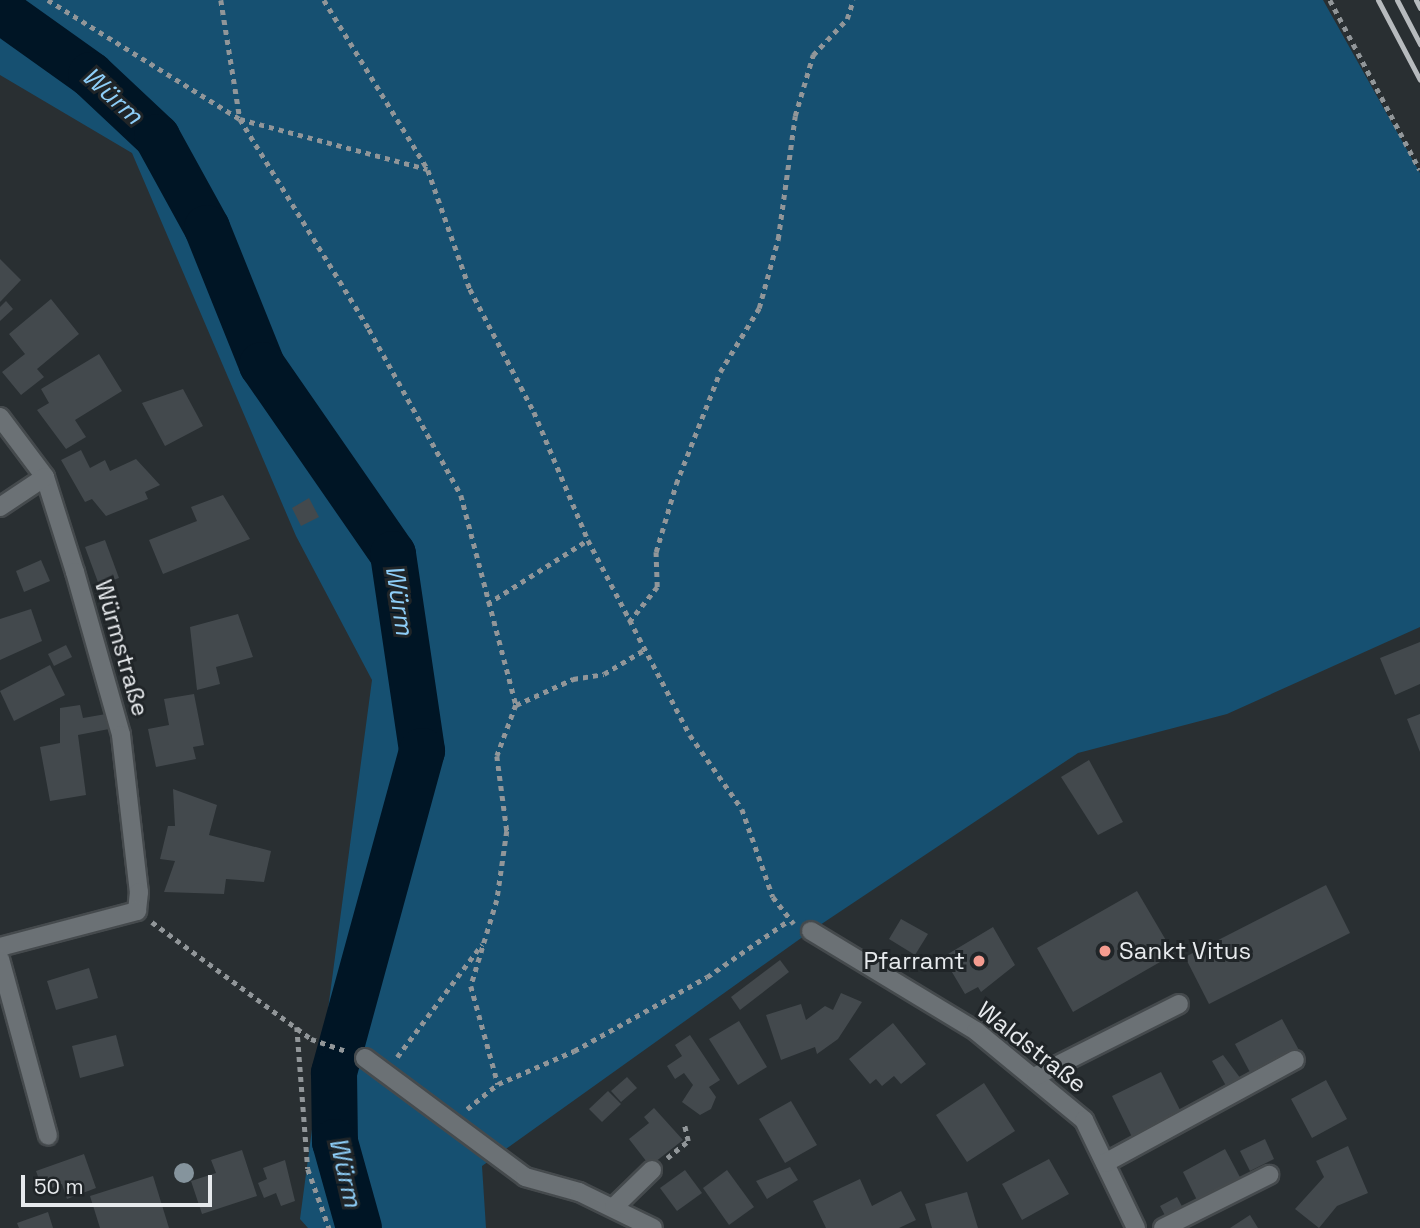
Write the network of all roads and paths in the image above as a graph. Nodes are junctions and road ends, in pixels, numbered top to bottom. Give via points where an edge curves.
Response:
1 (48, 0) edge
2 (221, 0) edge
3 (324, 0) edge
4 (853, 0) edge
5 (1330, 0) edge
6 (240, 119) junction
7 (428, 170) junction
8 (1420, 170) edge
9 (0, 417) edge
10 (45, 477) junction
11 (0, 507) edge
12 (588, 540) junction
13 (487, 604) junction
14 (629, 622) junction
15 (644, 650) junction
16 (516, 705) junction
17 (137, 911) junction
18 (789, 921) junction
19 (811, 932) joint
20 (485, 940) junction
21 (0, 947) edge
22 (0, 959) edge
23 (1179, 1004) dead end
24 (297, 1026) junction
25 (361, 1056) joint
26 (1295, 1060) dead end
27 (385, 1073) junction
28 (1036, 1076) junction
29 (498, 1084) junction
30 (478, 1097) dead end
31 (684, 1123) dead end
32 (48, 1136) dead end
33 (1105, 1163) junction
34 (652, 1170) joint
35 (1269, 1175) dead end
36 (614, 1207) junction
37 (329, 1228) edge
38 (653, 1228) edge
39 (1136, 1228) edge
40 (1163, 1228) edge

1 - 6 path
2 - 6 path
3 - 7 path
4 - 14 path via 846,19 813,55 759,308 720,372 676,484 656,552 657,587
5 - 8 path
6 - 7 path
6 - 13 path via 369,329 461,495
7 - 12 path via 470,289 534,412
9 - 10 street, Würmstraße
10 - 11 street
10 - 17 street, Würmstraße via 121,735
12 - 13 path
12 - 14 path
13 - 16 path
14 - 15 path
15 - 16 path via 604,674 573,679
15 - 18 path via 690,735 742,808 773,897
16 - 20 path via 497,756 507,831
17 - 21 street
17 - 24 path
18 - 19 path
18 - 29 path via 707,977 633,1012 574,1051
19 - 28 street, Waldstraße via 918,993
20 - 27 path
20 - 29 path via 471,986
22 - 32 street
23 - 28 street
24 - 25 path via 311,1038
24 - 37 path via 308,1170
25 - 27 street
26 - 33 street
27 - 36 street via 525,1177
28 - 33 street, Waldstraße via 1084,1120
29 - 30 path
31 - 34 path via 688,1141
33 - 39 street, Waldstraße
34 - 36 street
35 - 40 street
36 - 38 street

